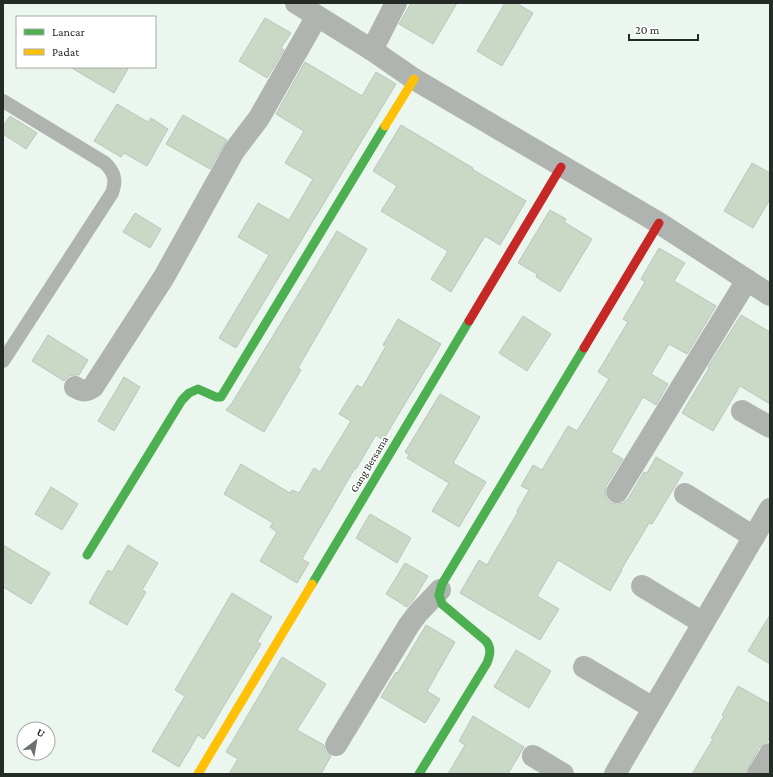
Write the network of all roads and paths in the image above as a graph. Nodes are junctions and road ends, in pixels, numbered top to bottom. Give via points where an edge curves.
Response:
1 (296, 3) edge
2 (396, 3) edge
3 (317, 16) junction
4 (372, 50) junction
5 (414, 79) junction
6 (3, 101) edge
7 (561, 167) junction
8 (659, 223) junction
9 (747, 280) junction
10 (770, 295) edge
11 (3, 361) edge
12 (75, 387) dead end
13 (742, 411) dead end
14 (770, 427) edge
15 (617, 492) dead end
16 (685, 494) dead end
17 (770, 509) edge
18 (754, 536) junction
19 (87, 556) dead end
20 (642, 586) dead end
21 (440, 590) junction
22 (703, 623) junction
23 (584, 667) dead end
24 (653, 708) junction
25 (336, 745) dead end
26 (770, 754) edge
27 (533, 756) dead end
28 (198, 774) edge
29 (419, 774) edge
30 (563, 774) edge
31 (615, 774) edge
32 (758, 774) edge

1 - 3 street
2 - 4 street
3 - 4 street
3 - 12 street via 259,118 234,151 164,277 93,388 82,391
4 - 5 street
5 - 7 street
5 - 19 street via 221,397 216,398 198,389 182,400
6 - 11 lane via 105,163 115,179 112,192
7 - 8 street
7 - 28 street, Gang Bersama
8 - 9 street
8 - 21 street
9 - 10 street
9 - 15 street
13 - 14 street
16 - 18 street
17 - 18 street
18 - 22 street
20 - 22 street
21 - 25 street via 409,625
21 - 29 street via 442,604 486,641 491,650 487,663
22 - 24 street
23 - 24 street
24 - 31 street
26 - 32 street
27 - 30 street

